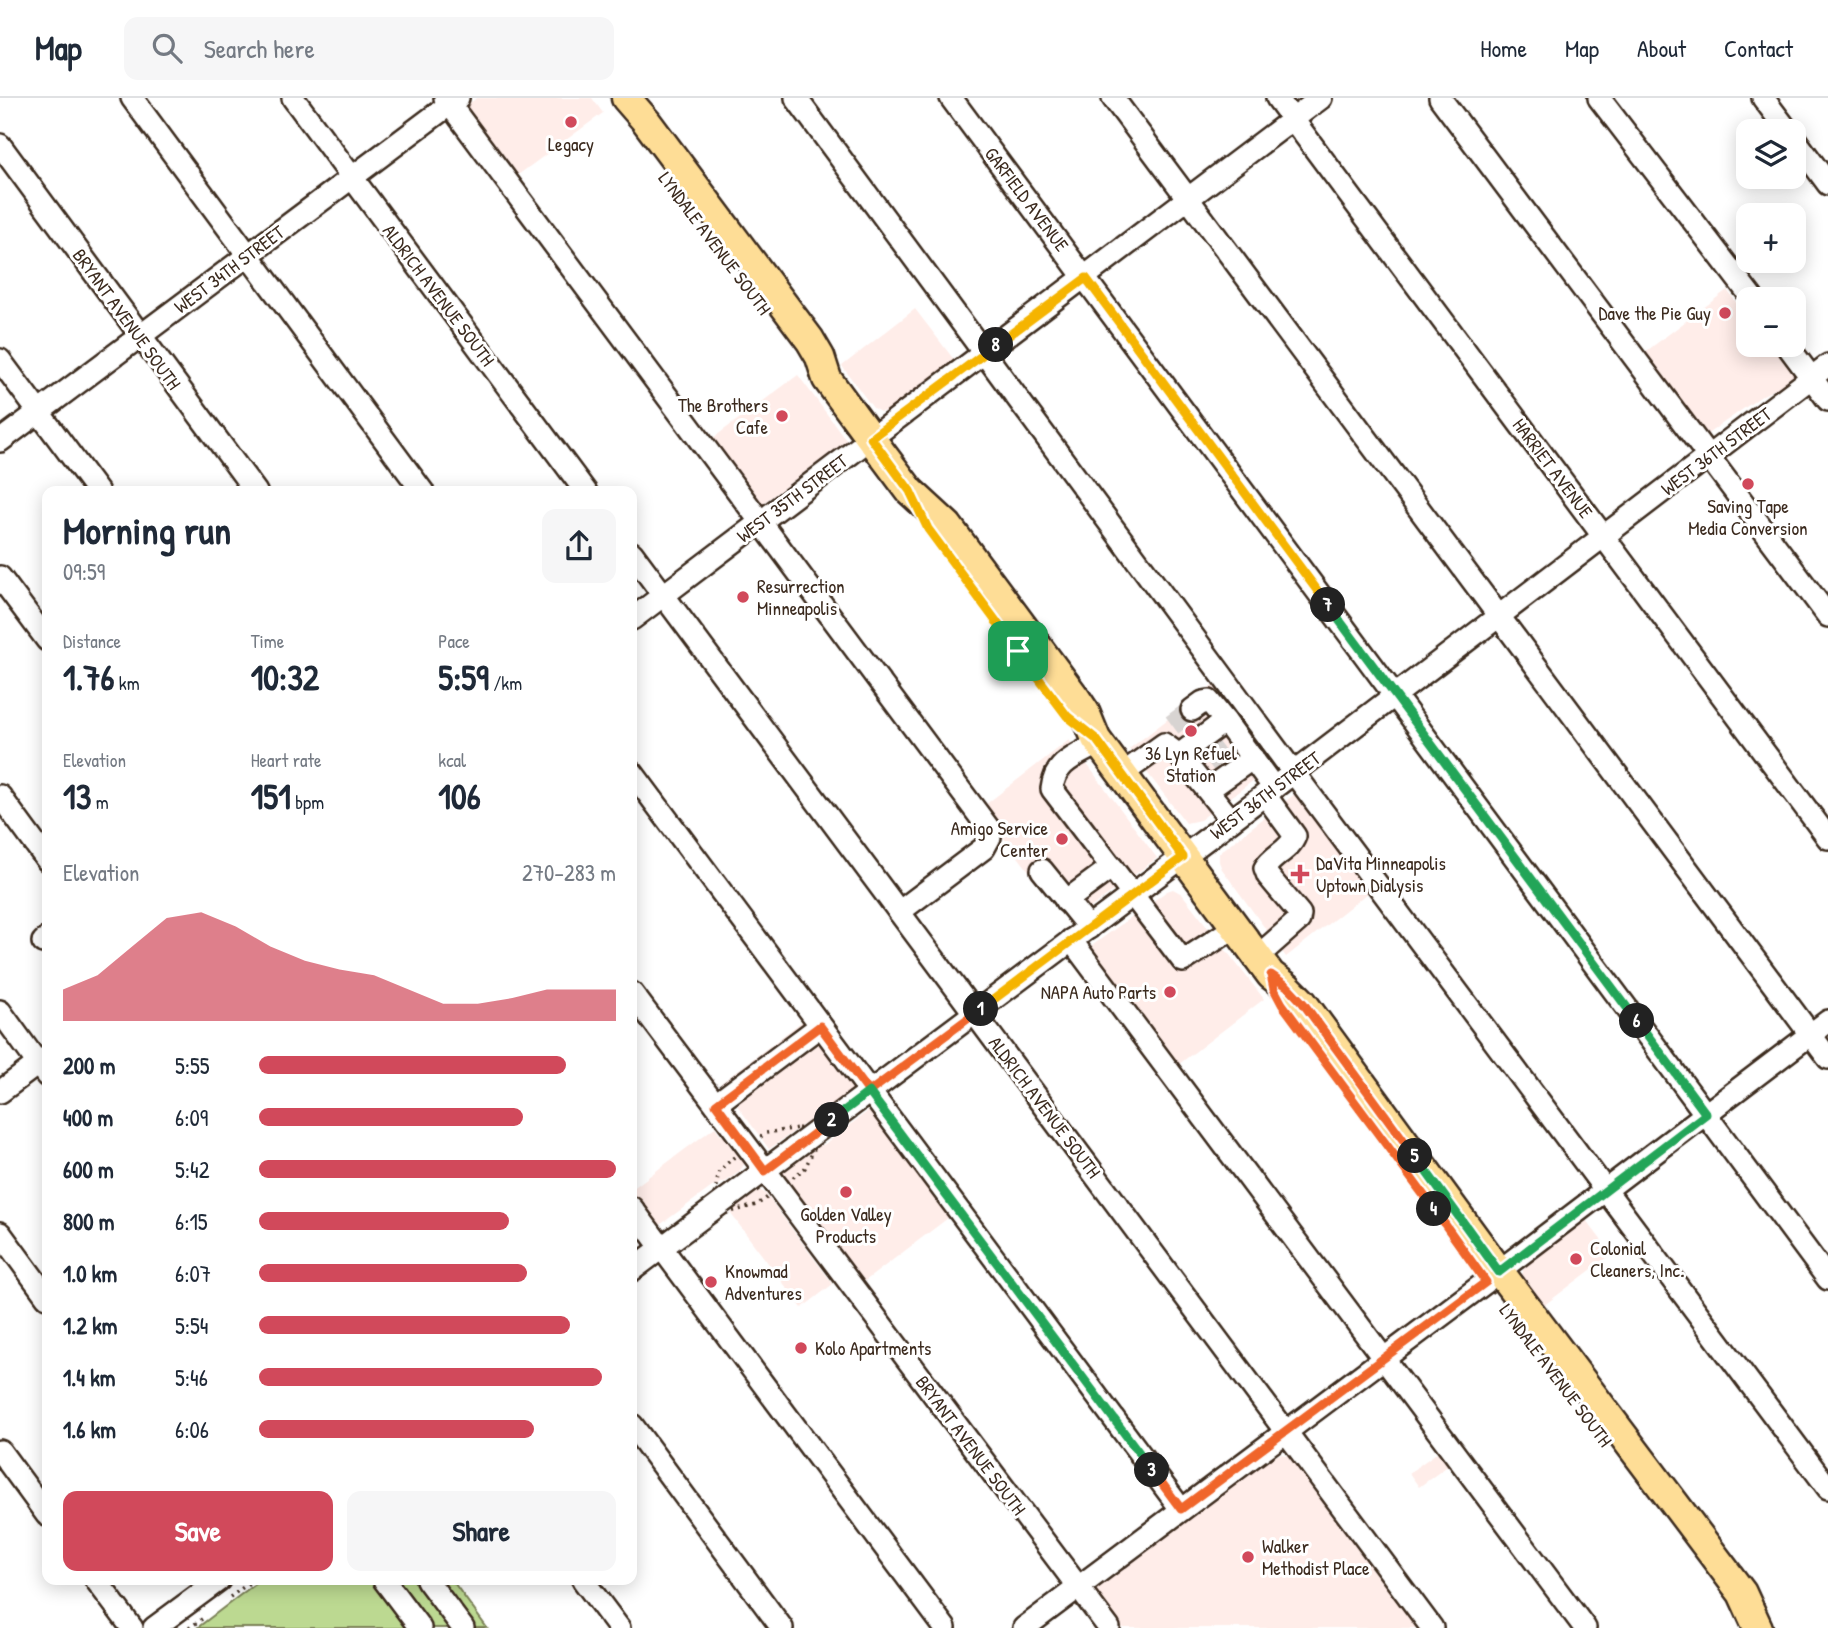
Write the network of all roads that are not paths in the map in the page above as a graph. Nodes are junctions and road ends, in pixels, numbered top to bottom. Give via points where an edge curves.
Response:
1 (132, 98) edge
2 (293, 98) edge
3 (612, 98) edge
4 (626, 98) edge
5 (796, 98) edge
6 (951, 98) edge
7 (1113, 98) edge
8 (1277, 98) edge
9 (1321, 98) edge
10 (1440, 98) edge
11 (1599, 98) edge
12 (1763, 98) edge
13 (451, 100) edge
14 (1779, 119) edge
15 (1293, 120) junction
16 (0, 145) edge
17 (1806, 154) edge
18 (351, 177) junction
19 (1828, 184) edge
20 (1189, 199) junction
21 (247, 255) junction
22 (1086, 278) junction
23 (1744, 287) edge
24 (140, 337) junction
25 (985, 354) junction
26 (1802, 357) edge
27 (0, 360) edge
28 (1820, 371) edge
29 (827, 379) junction
30 (1828, 400) edge
31 (38, 412) junction
32 (871, 438) junction
33 (0, 441) edge
34 (1709, 457) junction
35 (94, 486) edge
36 (252, 486) edge
37 (419, 486) edge
38 (582, 486) edge
39 (760, 522) junction
40 (1604, 536) junction
41 (637, 560) edge
42 (0, 577) edge
43 (664, 595) junction
44 (637, 615) edge
45 (1828, 616) edge
46 (1498, 617) junction
47 (42, 633) edge
48 (1395, 695) junction
49 (1192, 710) dead end
50 (1097, 741) junction
51 (1171, 741) junction
52 (1218, 748) junction
53 (1253, 758) junction
54 (1294, 772) junction
55 (1122, 774) junction
56 (637, 779) edge
57 (1208, 790) junction
58 (1269, 791) junction
59 (0, 796) edge
60 (1231, 820) junction
61 (1828, 838) edge
62 (42, 853) edge
63 (1183, 857) junction
64 (1112, 867) junction
65 (1042, 870) dead end
66 (1134, 894) junction
67 (1066, 901) junction
68 (899, 912) junction
69 (1235, 926) junction
70 (1080, 934) junction
71 (1264, 966) junction
72 (637, 1000) edge
73 (0, 1011) edge
74 (975, 1013) junction
75 (1828, 1021) edge
76 (820, 1026) junction
77 (1810, 1034) junction
78 (1828, 1058) edge
79 (42, 1063) edge
80 (42, 1066) edge
81 (0, 1092) edge
82 (869, 1092) junction
83 (716, 1104) junction
84 (1706, 1114) junction
85 (765, 1171) junction
86 (1606, 1190) junction
87 (637, 1214) edge
88 (0, 1233) edge
89 (662, 1247) junction
90 (637, 1266) edge
91 (1492, 1277) junction
92 (1828, 1279) edge
93 (42, 1290) edge
94 (1383, 1359) junction
95 (1286, 1431) junction
96 (637, 1432) edge
97 (0, 1451) edge
98 (1828, 1488) edge
99 (42, 1508) edge
100 (1181, 1509) junction
101 (100, 1585) edge
102 (212, 1585) edge
103 (388, 1585) edge
104 (430, 1585) edge
105 (587, 1585) edge
106 (1078, 1587) junction
107 (132, 1628) edge
108 (154, 1628) edge
109 (420, 1628) edge
110 (463, 1628) edge
111 (619, 1628) edge
112 (782, 1628) edge
113 (945, 1628) edge
114 (1024, 1628) edge
115 (1109, 1628) edge
116 (1432, 1628) edge
117 (1585, 1628) edge
118 (1758, 1628) edge

1 - 21 street
2 - 18 street, ALDRICH AVENUE SOUTH
3 - 29 main road, LYNDALE AVENUE SOUTH via 796,351
4 - 29 main road, LYNDALE AVENUE SOUTH via 810,340
5 - 25 street
6 - 22 street, GARFIELD AVENUE
7 - 20 street
8 - 15 street, HARRIET AVENUE
9 - 15 street, WEST 35TH STREET
10 - 34 street
11 - 23 street
12 - 14 street
13 - 18 street, WEST 34TH STREET
13 - 39 street
15 - 20 street, WEST 35TH STREET
15 - 40 street, HARRIET AVENUE
16 - 24 street, BRYANT AVENUE SOUTH
17 - 19 street
18 - 21 street, WEST 34TH STREET
18 - 38 street, ALDRICH AVENUE SOUTH
20 - 22 street, WEST 35TH STREET
20 - 46 street
21 - 24 street, WEST 34TH STREET
21 - 37 street
22 - 25 street, WEST 35TH STREET
22 - 48 street, GARFIELD AVENUE
24 - 31 street, WEST 34TH STREET
24 - 36 street, BRYANT AVENUE SOUTH
25 - 32 street, WEST 35TH STREET
25 - 54 street
26 - 28 street
27 - 31 street
28 - 30 street
28 - 34 street, WEST 36TH STREET
29 - 32 main road, LYNDALE AVENUE SOUTH
31 - 33 street, WEST 34TH STREET
31 - 35 street
32 - 39 street, WEST 35TH STREET
32 - 50 main road, LYNDALE AVENUE SOUTH via 910,491 928,529 1060,708
34 - 40 street, WEST 36TH STREET
34 - 45 street
39 - 43 street, WEST 35TH STREET
39 - 68 street via 990,830 985,848
40 - 46 street, WEST 36TH STREET
40 - 61 street, HARRIET AVENUE
41 - 43 street, ALDRICH AVENUE SOUTH
42 - 47 street
43 - 44 street, WEST 35TH STREET
43 - 68 street, ALDRICH AVENUE SOUTH
46 - 48 street, WEST 36TH STREET
46 - 77 street
48 - 54 street, WEST 36TH STREET
48 - 84 street, GARFIELD AVENUE
49 - 52 street via 1209,701
50 - 55 main road, LYNDALE AVENUE SOUTH
50 - 64 street via 1063,764 1054,775 1052,789
51 - 52 street
51 - 52 street
51 - 55 street
52 - 53 street
52 - 57 street
53 - 57 street
53 - 58 street
54 - 58 street, WEST 36TH STREET
54 - 86 street
55 - 63 main road, LYNDALE AVENUE SOUTH
56 - 76 street
57 - 60 street
58 - 60 street, WEST 36TH STREET
58 - 71 street via 1295,836 1265,868 1300,914
59 - 62 street
60 - 63 street, WEST 36TH STREET
63 - 66 street, WEST 36TH STREET
63 - 69 main road, LYNDALE AVENUE SOUTH
64 - 66 street
64 - 67 street
65 - 67 street
66 - 69 street via 1183,961
66 - 70 street, WEST 36TH STREET
67 - 70 street
68 - 74 street, ALDRICH AVENUE SOUTH
69 - 71 main road, LYNDALE AVENUE SOUTH
70 - 74 street, WEST 36TH STREET
70 - 94 street
71 - 91 main road, LYNDALE AVENUE SOUTH via 1303,1003
72 - 83 street, BRYANT AVENUE SOUTH
73 - 79 street
74 - 82 street, WEST 36TH STREET
74 - 95 street, ALDRICH AVENUE SOUTH
75 - 77 street
76 - 82 street
76 - 83 street
77 - 78 street
77 - 84 street
80 - 81 street
82 - 85 street, WEST 36TH STREET
82 - 100 street
83 - 85 street, BRYANT AVENUE SOUTH
84 - 86 street
84 - 92 street, GARFIELD AVENUE
85 - 89 street, WEST 36TH STREET
85 - 106 street, BRYANT AVENUE SOUTH
86 - 91 street
86 - 98 street
87 - 89 street
88 - 93 street
89 - 90 street, WEST 36TH STREET
89 - 113 street
91 - 94 street
91 - 118 main road, LYNDALE AVENUE SOUTH via 1727,1603
94 - 95 street
94 - 117 street
95 - 100 street
95 - 116 street, ALDRICH AVENUE SOUTH
96 - 112 street
97 - 99 street
100 - 106 street
101 - 107 street
102 - 108 street
103 - 109 street
104 - 110 street
105 - 111 street
106 - 114 street
106 - 115 street, BRYANT AVENUE SOUTH

